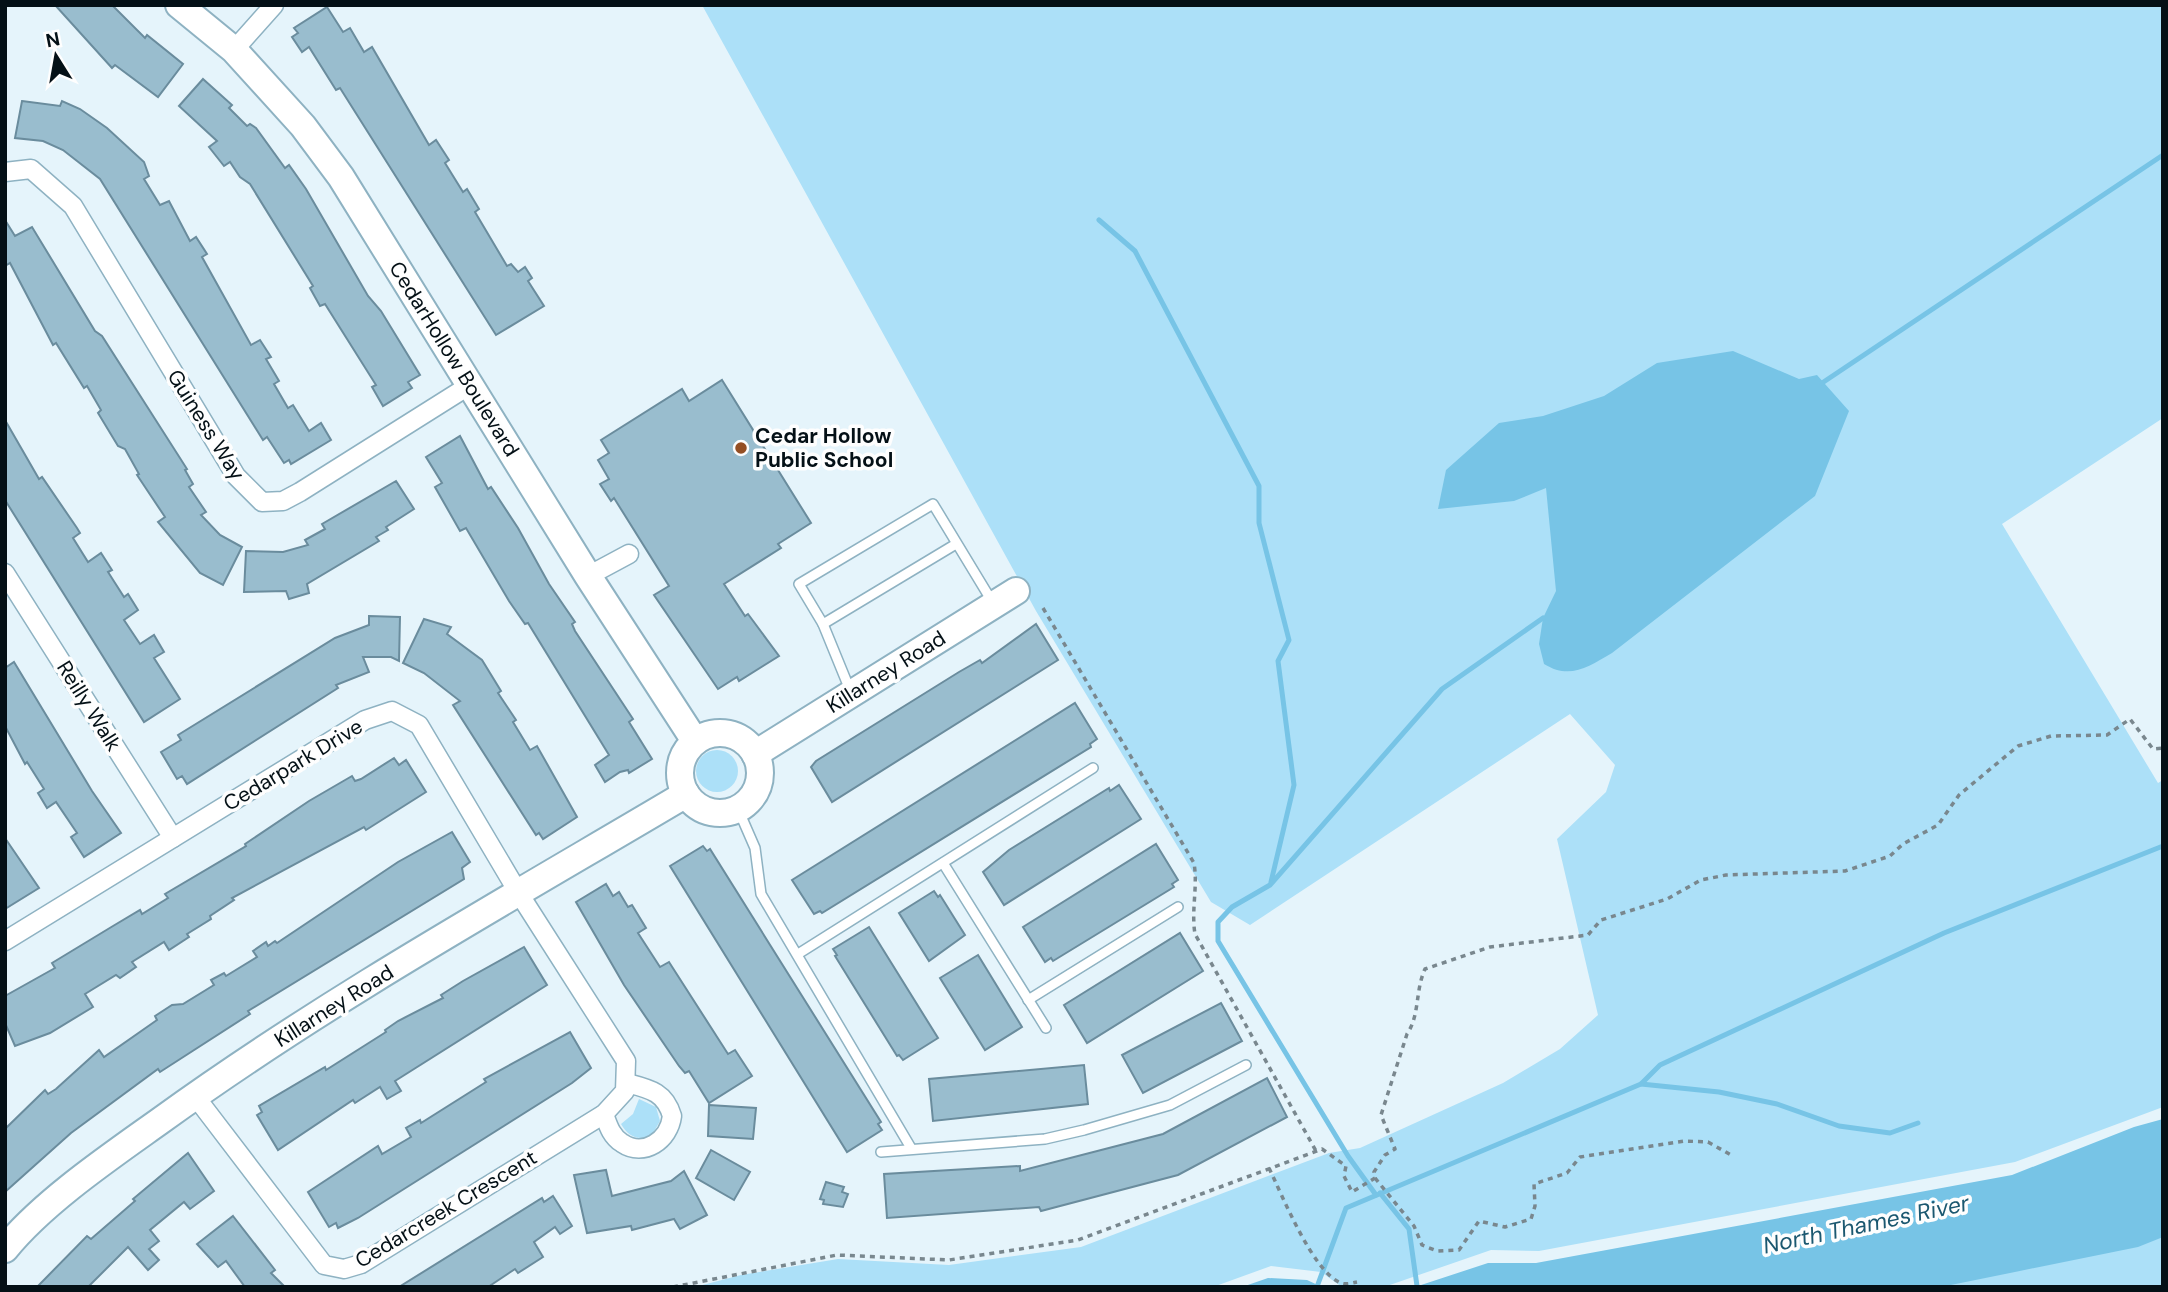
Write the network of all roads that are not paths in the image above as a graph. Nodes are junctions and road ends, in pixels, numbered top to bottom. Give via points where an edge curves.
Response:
1 (179, 5) edge
2 (274, 5) edge
3 (234, 50) junction
4 (5, 172) edge
5 (470, 385) junction
6 (956, 544) junction
7 (629, 554) dead end
8 (5, 573) edge
9 (588, 576) junction
10 (1005, 598) joint
11 (824, 624) junction
12 (851, 694) junction
13 (695, 741) junction
14 (755, 754) junction
15 (1093, 768) dead end
16 (686, 794) junction
17 (738, 808) junction
18 (173, 838) junction
19 (943, 863) junction
20 (519, 892) junction
21 (1178, 907) dead end
22 (5, 941) edge
23 (798, 954) junction
24 (1028, 1000) junction
25 (1046, 1028) dead end
26 (1246, 1065) dead end
27 (627, 1083) junction
28 (195, 1096) junction
29 (604, 1114) junction
30 (911, 1148) junction
31 (881, 1152) dead end
32 (5, 1249) edge

1 - 3 street, CedarHollow Boulevard
2 - 3 street
3 - 5 street, CedarHollow Boulevard via 303,126 341,177
4 - 5 street, Guiness Way via 31,169 72,206 236,476 262,502 283,501 300,492
5 - 9 street, CedarHollow Boulevard
6 - 10 lane
6 - 11 lane
6 - 11 lane via 933,504 799,584
7 - 9 street
8 - 18 street, Reilly Walk
9 - 13 street, CedarHollow Boulevard
10 - 12 street, Killarney Road
11 - 12 lane
12 - 14 street, Killarney Road
13 - 14 street via 726,733 739,737
13 - 16 street via 681,764
14 - 17 street via 760,775 757,788
15 - 19 lane
16 - 17 street via 715,813
16 - 20 street, Killarney Road
17 - 23 lane via 755,848 761,894
18 - 20 street, Cedarpark Drive via 365,720 393,711 419,725
18 - 22 street, Cedarpark Drive
19 - 23 lane
19 - 24 lane
20 - 27 street via 626,1061
20 - 28 street, Killarney Road
21 - 24 lane
23 - 30 lane
24 - 25 lane
26 - 30 lane via 1170,1105 1084,1130 1045,1139
27 - 29 street, Cedarcreek Crescent via 620,1099
27 - 29 street via 653,1090 666,1100 672,1116 662,1139 645,1148 624,1144 610,1130
28 - 29 street, Cedarcreek Crescent via 324,1265 344,1269 361,1264
28 - 32 street, Killarney Road via 86,1174
30 - 31 lane

